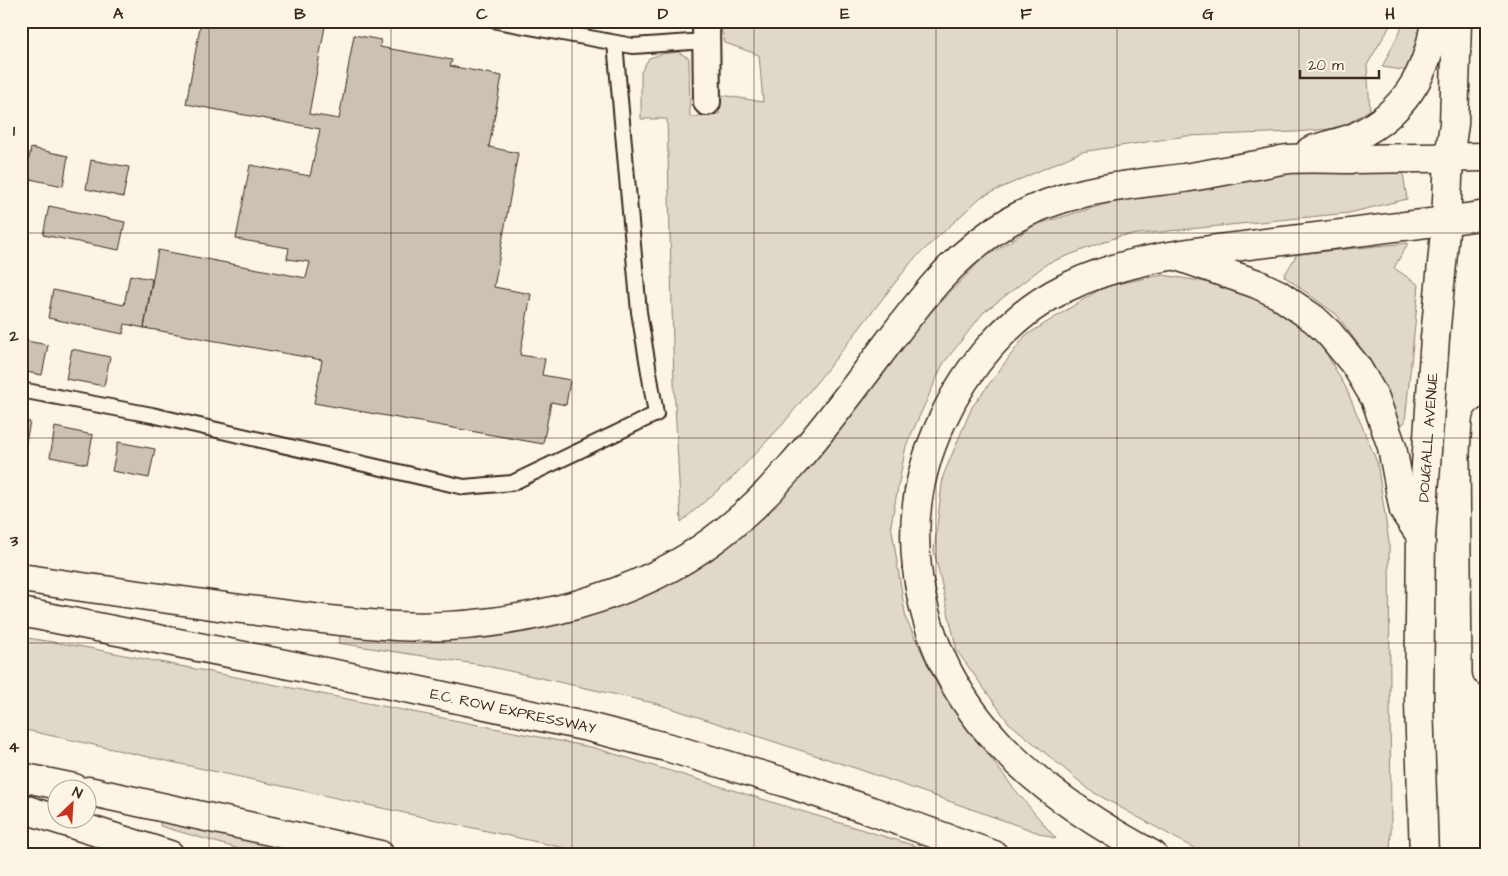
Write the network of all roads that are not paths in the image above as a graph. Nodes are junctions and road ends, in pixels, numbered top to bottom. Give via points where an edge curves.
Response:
1 (497, 21) edge
2 (1435, 21) edge
3 (1457, 21) edge
4 (706, 31) edge
5 (616, 43) junction
6 (707, 102) dead end
7 (1487, 157) edge
8 (1449, 158) junction
9 (1288, 159) junction
10 (1487, 215) edge
11 (1446, 221) junction
12 (1173, 255) junction
13 (21, 390) edge
14 (1487, 422) edge
15 (1486, 454) edge
16 (1421, 536) junction
17 (21, 578) edge
18 (21, 612) edge
19 (1487, 672) edge
20 (21, 777) edge
21 (48, 783) edge
22 (98, 794) edge
23 (21, 808) edge
24 (170, 855) edge
25 (380, 855) edge
26 (994, 855) edge
27 (1153, 855) edge
28 (1424, 855) edge

1 - 5 lane
2 - 9 main road via 1424,67 1395,109 1353,137
3 - 8 main road, DOUGALL AVENUE via 1454,124
4 - 5 lane via 633,46
4 - 6 street
5 - 13 lane via 639,312 656,414 512,483 464,487 152,415
7 - 8 main road
8 - 9 main road
8 - 11 main road, DOUGALL AVENUE
9 - 17 main road via 1080,192 1013,219 954,262 929,289 833,417 749,511 677,564 613,594 540,614 493,621 446,626 398,626
10 - 11 main road
11 - 12 main road
11 - 16 main road, DOUGALL AVENUE
12 - 16 main road via 1278,294 1329,333 1356,366 1375,398 1392,447 1404,511
12 - 27 main road via 1122,265 1062,289 1032,308 986,350 953,398 936,433 925,464 915,526 918,581 927,622 937,649 966,702 1000,745 1049,789 1083,814
14 - 15 main road
15 - 19 main road
16 - 28 main road, DOUGALL AVENUE via 1419,703
18 - 26 main road, E.C. ROW EXPRESSWAY via 411,689 615,734 784,782
20 - 21 main road
22 - 25 main road
23 - 24 main road

